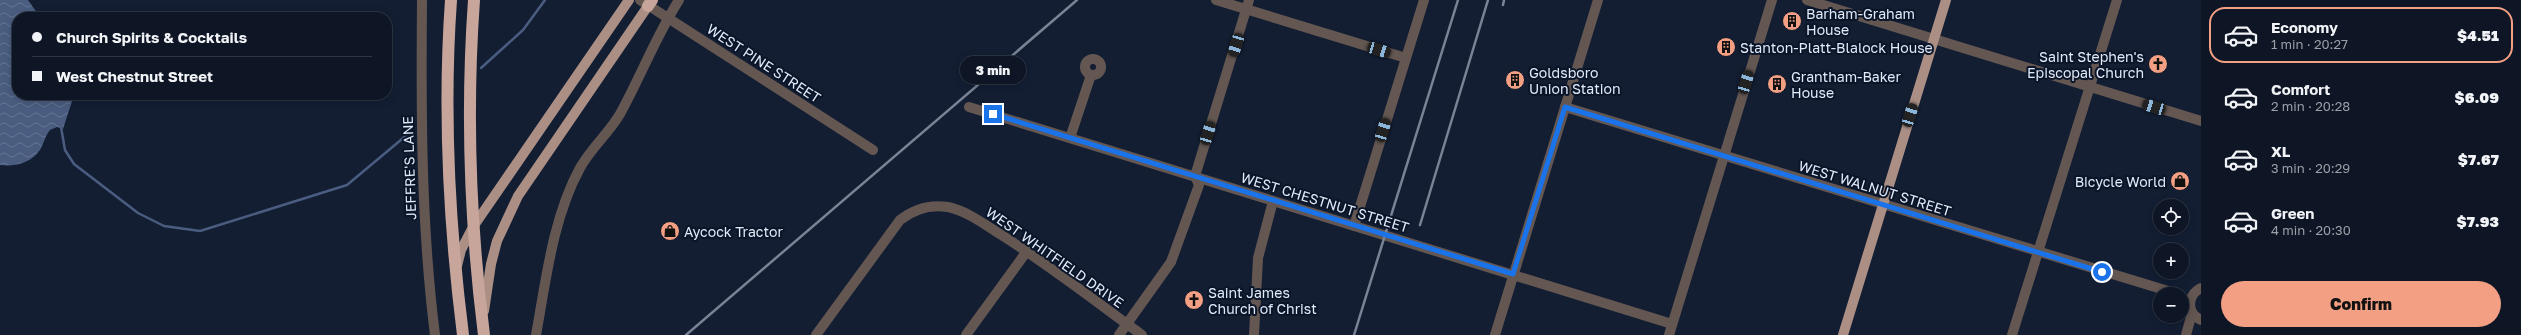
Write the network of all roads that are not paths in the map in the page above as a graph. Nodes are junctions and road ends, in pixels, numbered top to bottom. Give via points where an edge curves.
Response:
1 (422, 0) edge
2 (451, 0) edge
3 (474, 0) edge
4 (629, 0) edge
5 (679, 0) edge
6 (1216, 0) edge
7 (1424, 0) edge
8 (1598, 0) edge
9 (1772, 0) edge
10 (1808, 0) edge
11 (1946, 0) edge
12 (2116, 0) edge
13 (647, 2) edge
14 (1248, 5) edge
15 (668, 18) junction
16 (1934, 40) junction
17 (1406, 58) junction
18 (1091, 75) dead end
19 (2090, 87) junction
20 (969, 107) dead end
21 (1565, 107) junction
22 (2201, 121) edge
23 (1070, 138) junction
24 (873, 150) dead end
25 (1724, 156) junction
26 (1195, 176) junction
27 (1273, 202) junction
28 (1883, 205) junction
29 (1354, 226) junction
30 (473, 227) junction
31 (1027, 251) junction
32 (2038, 252) junction
33 (1513, 274) junction
34 (456, 279) junction
35 (2155, 287) edge
36 (2200, 287) edge
37 (2189, 294) edge
38 (2189, 304) edge
39 (2192, 313) junction
40 (2201, 320) edge
41 (1127, 324) junction
42 (1672, 324) junction
43 (483, 330) edge
44 (435, 335) edge
45 (463, 335) edge
46 (536, 335) edge
47 (816, 335) edge
48 (966, 335) edge
49 (1119, 335) edge
50 (1142, 335) edge
51 (1254, 335) edge
52 (1495, 335) edge
53 (1669, 335) edge
54 (1842, 335) edge
55 (2012, 335) edge
56 (2186, 335) edge

1 - 44 street, JEFFRE'S LANE via 421,142 426,239
2 - 34 highway via 447,142
3 - 30 highway via 469,91
4 - 30 main road
5 - 15 street
6 - 14 street
7 - 17 street
8 - 21 street
9 - 25 street
10 - 16 street
11 - 16 main road
12 - 19 street
13 - 15 street, WEST PINE STREET
13 - 43 main road via 518,196 506,220 490,264
14 - 17 street
14 - 26 street
15 - 24 street, WEST PINE STREET
15 - 46 street via 620,115 588,156 574,182 553,247
16 - 19 street
16 - 28 main road
17 - 29 street
18 - 23 street
19 - 22 street
19 - 32 street
20 - 23 street, WEST CHESTNUT STREET
21 - 25 street, WEST WALNUT STREET
21 - 33 street
23 - 26 street, WEST CHESTNUT STREET
25 - 28 street, WEST WALNUT STREET
25 - 42 street
26 - 27 street, WEST CHESTNUT STREET
26 - 41 street via 1198,185 1177,250
27 - 29 street, WEST CHESTNUT STREET
27 - 51 street via 1258,258
28 - 32 street, WEST WALNUT STREET
28 - 54 main road
29 - 33 street, WEST CHESTNUT STREET
30 - 34 main road via 461,250
30 - 43 highway
31 - 41 street, WEST WHITFIELD DRIVE
31 - 47 street, WEST WHITFIELD DRIVE via 971,216 955,209 939,206 920,208 906,215 893,228
31 - 48 street
32 - 35 street, WEST WALNUT STREET
32 - 55 street
33 - 42 street, WEST CHESTNUT STREET
33 - 52 street
34 - 45 highway
36 - 37 street
38 - 39 street
39 - 40 street
39 - 56 street
41 - 49 street
41 - 50 street, WEST WHITFIELD DRIVE
42 - 53 street

